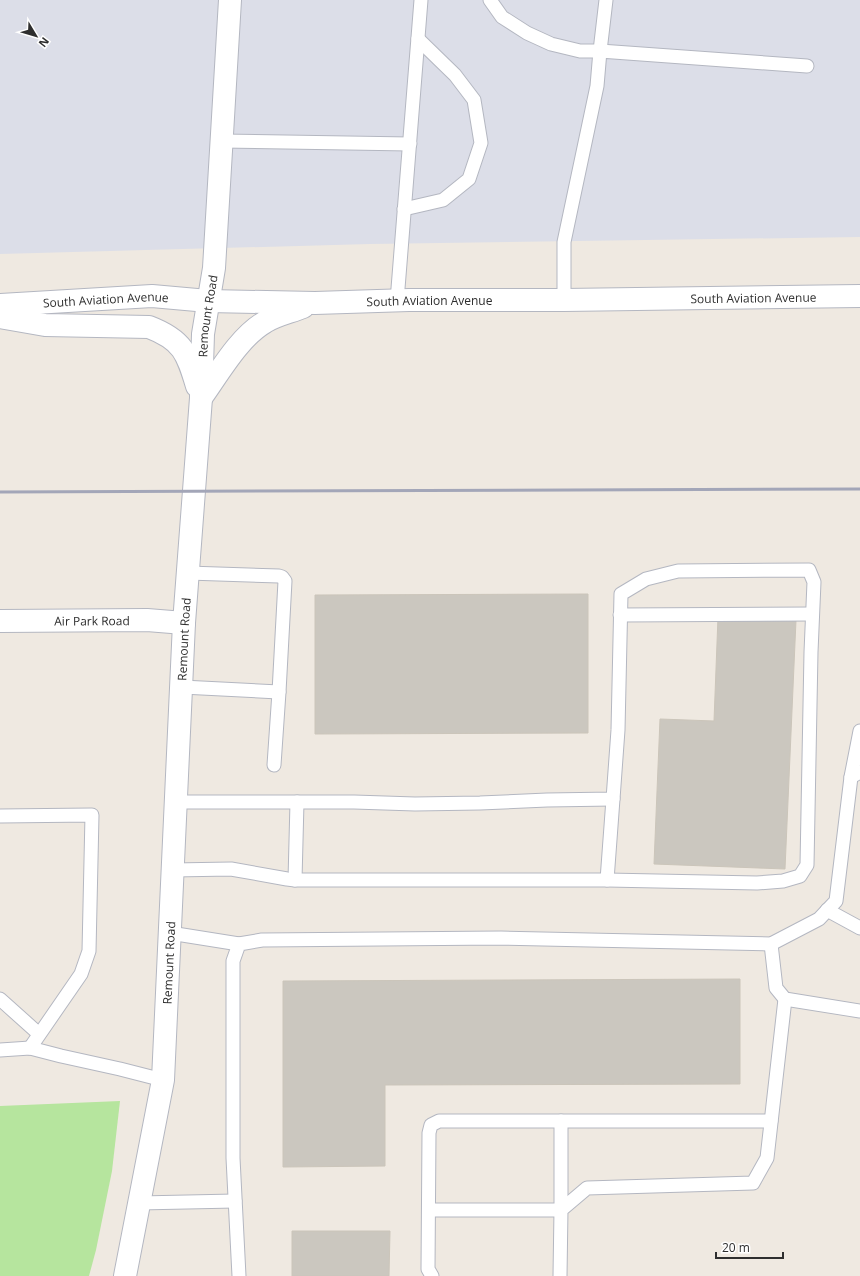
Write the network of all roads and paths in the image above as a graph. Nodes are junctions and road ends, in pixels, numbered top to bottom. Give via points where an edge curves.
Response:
1 (230, 0) edge
2 (421, 0) edge
3 (490, 0) edge
4 (606, 0) edge
5 (418, 39) junction
6 (600, 51) junction
7 (807, 66) dead end
8 (221, 141) junction
9 (410, 144) junction
10 (404, 209) junction
11 (860, 296) edge
12 (564, 300) junction
13 (208, 301) junction
14 (397, 301) junction
15 (315, 303) junction
16 (0, 305) edge
17 (0, 317) edge
18 (201, 398) junction
19 (188, 574) junction
20 (812, 614) junction
21 (620, 615) junction
22 (0, 621) edge
23 (184, 623) junction
24 (182, 687) junction
25 (279, 692) junction
26 (860, 731) edge
27 (274, 765) dead end
28 (856, 775) edge
29 (613, 799) junction
30 (176, 802) junction
31 (297, 802) junction
32 (0, 816) edge
33 (173, 870) junction
34 (295, 880) junction
35 (607, 880) junction
36 (827, 910) junction
37 (860, 928) edge
38 (170, 933) junction
39 (240, 944) junction
40 (771, 944) junction
41 (0, 999) edge
42 (785, 1000) junction
43 (860, 1011) edge
44 (39, 1034) junction
45 (30, 1048) junction
46 (0, 1050) edge
47 (163, 1080) junction
48 (561, 1121) junction
49 (771, 1121) junction
50 (235, 1201) junction
51 (139, 1203) junction
52 (428, 1210) junction
53 (561, 1210) junction
54 (125, 1276) edge
55 (239, 1276) edge
56 (432, 1276) edge
57 (560, 1276) edge

1 - 8 street, Remount Road
2 - 5 lane
3 - 6 lane via 502,17 527,33 551,44 580,51
4 - 6 lane
5 - 9 lane
5 - 10 lane via 455,75 474,100 481,143 469,179 443,200
6 - 7 lane
6 - 12 lane via 597,86 564,242
8 - 9 lane
8 - 13 street, Remount Road via 214,268
9 - 10 lane
10 - 14 lane
11 - 12 street, South Aviation Avenue
12 - 14 street, South Aviation Avenue
13 - 15 street, South Aviation Avenue
13 - 16 street, South Aviation Avenue via 152,296
13 - 18 street, Remount Road via 203,334
14 - 15 street, South Aviation Avenue
15 - 18 street via 267,321 253,330 242,340
17 - 18 street via 44,325 149,326 173,338 182,348 191,366
18 - 19 street, Remount Road
19 - 23 street, Remount Road
19 - 25 lane via 279,576 285,581
20 - 21 lane
20 - 21 lane via 814,582 809,570 802,570 678,571 646,579 621,594
20 - 35 lane via 807,865 800,876 783,881 757,883
21 - 29 lane via 618,730
22 - 23 street, Air Park Road via 147,620
23 - 24 street, Remount Road
24 - 25 lane
24 - 30 street, Remount Road
25 - 27 lane
26 - 28 lane
28 - 36 lane via 836,901
29 - 31 lane via 415,804
29 - 35 lane
30 - 31 lane
30 - 33 street, Remount Road
31 - 34 lane
32 - 44 lane via 92,815 89,951 81,974
33 - 34 lane via 231,869
33 - 38 street, Remount Road
34 - 35 lane
36 - 37 lane
36 - 40 lane via 819,919
38 - 39 lane
38 - 47 street, Remount Road
39 - 40 lane via 262,940 501,938
39 - 50 lane via 233,961
40 - 42 lane via 776,988
41 - 44 lane
42 - 43 lane
42 - 49 lane
44 - 45 lane
45 - 46 lane
45 - 47 lane
47 - 51 street, Remount Road
48 - 49 lane
48 - 52 lane via 439,1121 431,1125
48 - 53 lane
49 - 53 lane via 767,1158 753,1183 587,1188
50 - 51 lane
50 - 55 lane
51 - 54 street, Remount Road
52 - 53 lane
52 - 56 lane via 428,1269
53 - 57 lane

